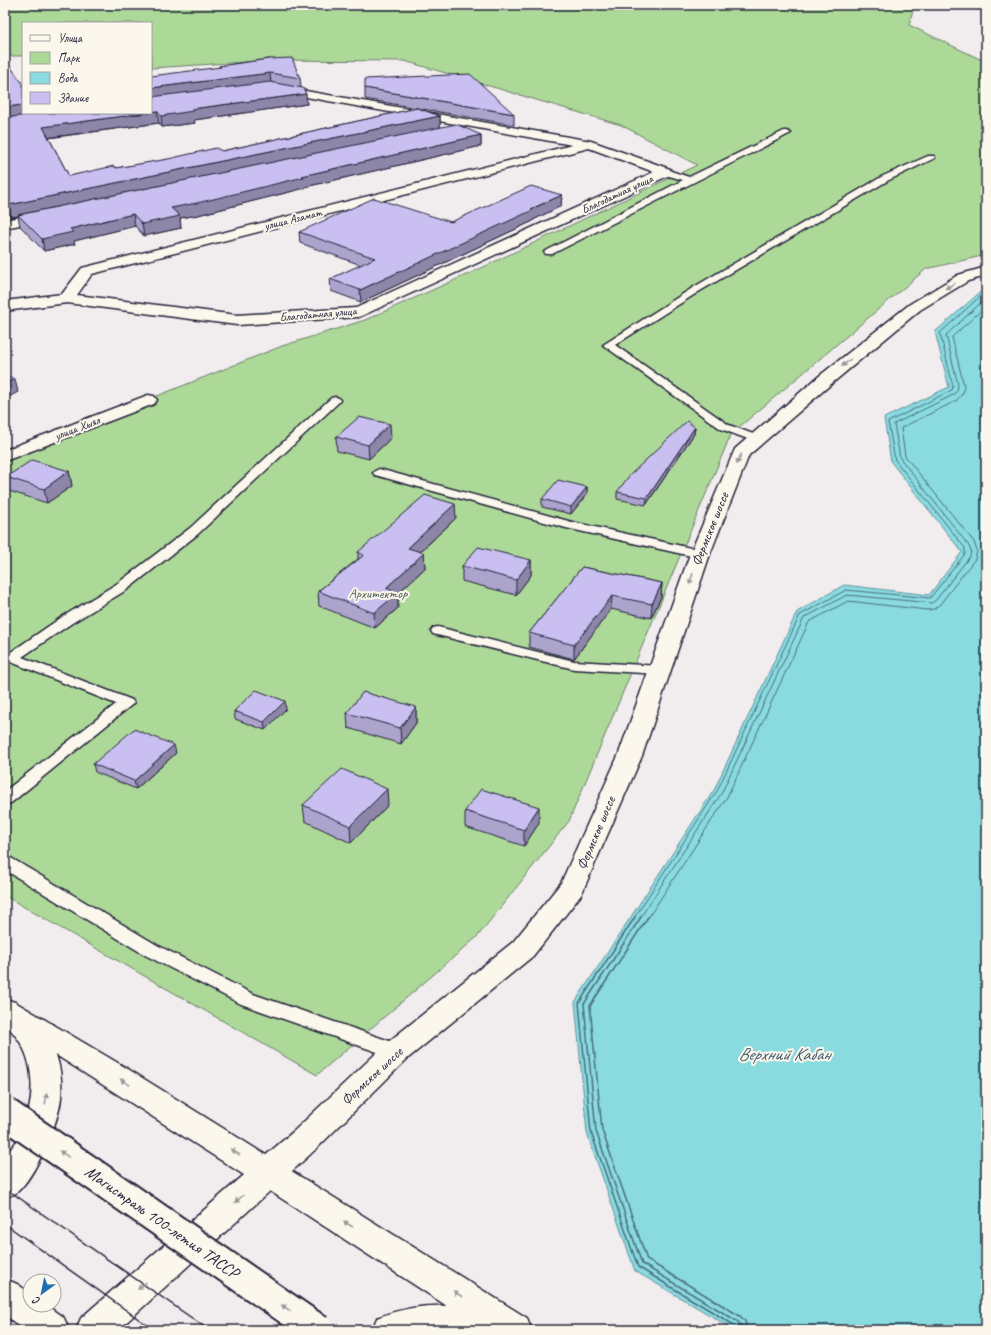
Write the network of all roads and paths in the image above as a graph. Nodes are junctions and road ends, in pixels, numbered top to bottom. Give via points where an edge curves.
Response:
1 (264, 89) edge
2 (480, 125) junction
3 (449, 131) edge
4 (787, 133) dead end
5 (591, 145) junction
6 (931, 158) dead end
7 (665, 172) junction
8 (690, 180) junction
9 (60, 213) edge
10 (5, 224) edge
11 (549, 252) dead end
12 (986, 271) edge
13 (67, 298) junction
14 (5, 306) edge
15 (148, 400) dead end
16 (335, 400) dead end
17 (757, 439) junction
18 (5, 456) edge
19 (379, 473) dead end
20 (700, 554) junction
21 (438, 631) dead end
22 (9, 658) edge
23 (660, 670) junction
24 (5, 799) edge
25 (5, 862) edge
26 (5, 1010) edge
27 (397, 1051) junction
28 (5, 1113) edge
29 (268, 1173) junction
30 (5, 1183) edge
31 (5, 1295) edge
32 (52, 1330) edge
33 (93, 1330) edge
34 (318, 1330) edge
35 (389, 1330) edge
36 (498, 1330) edge
37 (514, 1330) edge

1 - 2 street, Благодатная улица via 271,88
2 - 3 street
2 - 5 street, Благодатная улица
4 - 8 lane
5 - 7 street, Благодатная улица
5 - 13 street, улица Азамат via 87,271
6 - 17 lane via 886,178 697,289 608,345 725,427
7 - 8 lane
7 - 13 street, Благодатная улица via 359,312 237,320
8 - 11 lane
9 - 10 street
12 -> 17 street, Фермское шоссе via 963,278 915,307 824,380
13 - 14 street
15 - 18 street, улица Хыял
16 - 22 lane via 194,531 123,586
17 -> 20 street, Фермское шоссе via 741,453
19 - 20 lane via 570,525
20 -> 23 street, Фермское шоссе
21 - 23 lane via 574,665
22 - 24 lane via 127,703
23 - 27 street, Фермское шоссе via 630,756 572,888 523,949
25 - 27 lane via 150,950 247,999
29 -> 26 street
30 -> 26 street via 33,1144 43,1116 47,1090 45,1065 36,1043 23,1024
27 - 29 street, Фермское шоссе
34 -> 28 street, Магистраль 100-летия ТАССР, bridge
29 -> 33 street, Фермское шоссе
37 -> 29 street
31 - 32 street
35 - 36 street via 406,1325 442,1321

